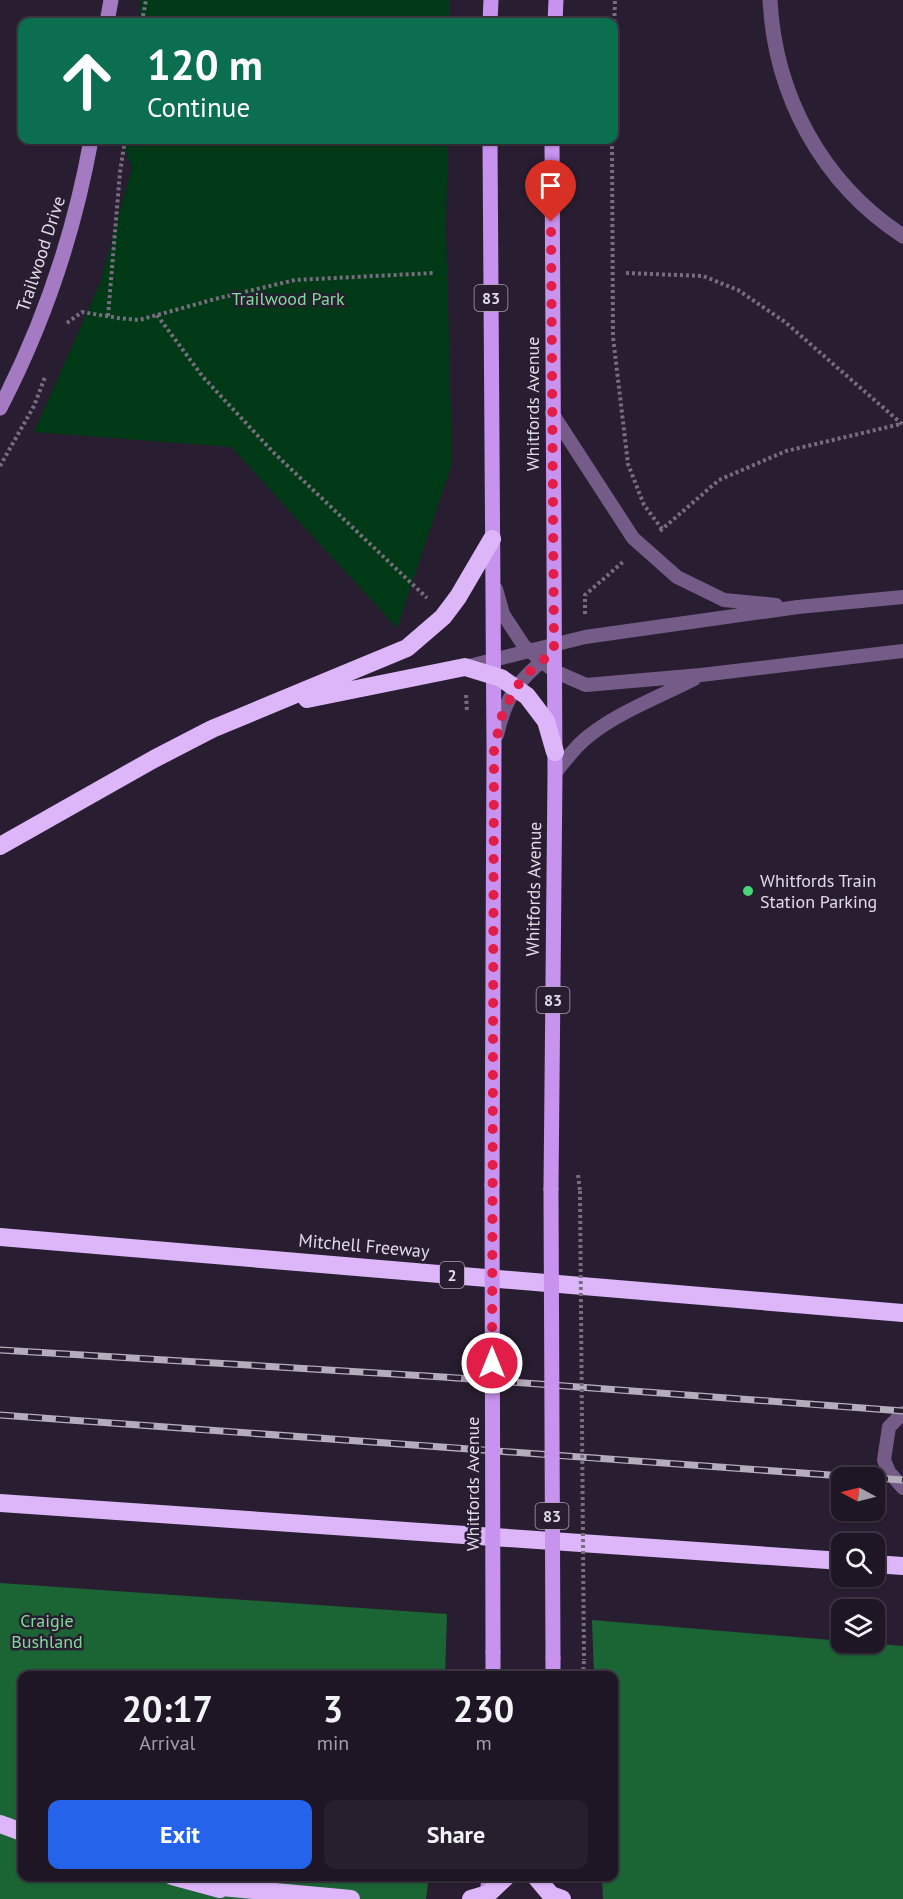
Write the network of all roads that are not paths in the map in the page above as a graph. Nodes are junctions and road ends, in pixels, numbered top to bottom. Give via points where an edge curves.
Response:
1 (111, 0) edge
2 (490, 0) edge
3 (556, 0) edge
4 (770, 0) edge
5 (108, 18) edge
6 (490, 18) edge
7 (555, 18) edge
8 (90, 144) edge
9 (490, 144) edge
10 (552, 144) edge
11 (903, 236) edge
12 (0, 408) edge
13 (552, 412) junction
14 (492, 539) junction
15 (493, 578) junction
16 (903, 597) edge
17 (798, 607) junction
18 (530, 651) junction
19 (903, 651) edge
20 (550, 653) junction
21 (494, 668) junction
22 (554, 671) junction
23 (701, 675) junction
24 (516, 688) junction
25 (267, 707) junction
26 (494, 749) junction
27 (555, 752) junction
28 (555, 773) junction
29 (0, 846) edge
30 (0, 1237) edge
31 (903, 1313) edge
32 (903, 1413) edge
33 (903, 1488) edge
34 (0, 1503) edge
35 (831, 1560) edge
36 (885, 1565) edge
37 (903, 1566) edge
38 (493, 1671) edge
39 (553, 1671) edge
40 (0, 1824) edge
41 (18, 1831) edge
42 (191, 1881) edge
43 (500, 1881) edge
44 (540, 1881) edge
45 (552, 1881) edge
46 (210, 1886) junction
47 (484, 1892) edge
48 (555, 1898) edge
49 (253, 1899) edge
50 (351, 1899) edge

1 - 5 street
2 - 6 main road
3 - 7 main road
4 - 11 street via 780,66 809,138 856,198
8 - 12 street, Trailwood Drive via 67,245 50,297
9 - 14 main road, Whitfords Avenue / 83
10 - 13 main road, Whitfords Avenue / 83
13 - 17 lane via 633,538 677,577 724,600
13 - 20 main road, Whitfords Avenue / 83
14 - 15 main road, Whitfords Avenue / 83
14 - 25 highway via 443,617 407,648
15 - 18 lane via 503,614
15 - 21 main road, Whitfords Avenue / 83
16 - 17 lane
17 - 20 lane via 585,637
18 - 20 lane
18 - 20 lane
18 - 21 lane
19 - 23 lane
20 - 22 main road, Whitfords Avenue / 83
20 - 24 lane
21 - 24 highway
21 - 25 highway via 465,667
21 - 26 main road, Whitfords Avenue / 83
22 - 23 lane via 586,685
22 - 27 main road, Whitfords Avenue / 83
23 - 28 lane via 591,734
24 - 26 lane via 503,711
24 - 27 highway via 546,722
25 - 29 highway via 212,729 154,759
26 - 38 main road, Whitfords Avenue / 83, bridge
27 - 28 main road, Whitfords Avenue / 83
28 - 39 main road, Whitfords Avenue / 83, bridge via 551,1189
30 - 31 highway, Mitchell Freeway / 2
32 - 33 lane via 889,1427 884,1460
34 - 35 highway
36 - 37 highway
40 - 41 highway
42 - 46 highway
43 - 47 highway
44 - 48 highway
45 - 48 main road
46 - 49 highway
46 - 50 highway

